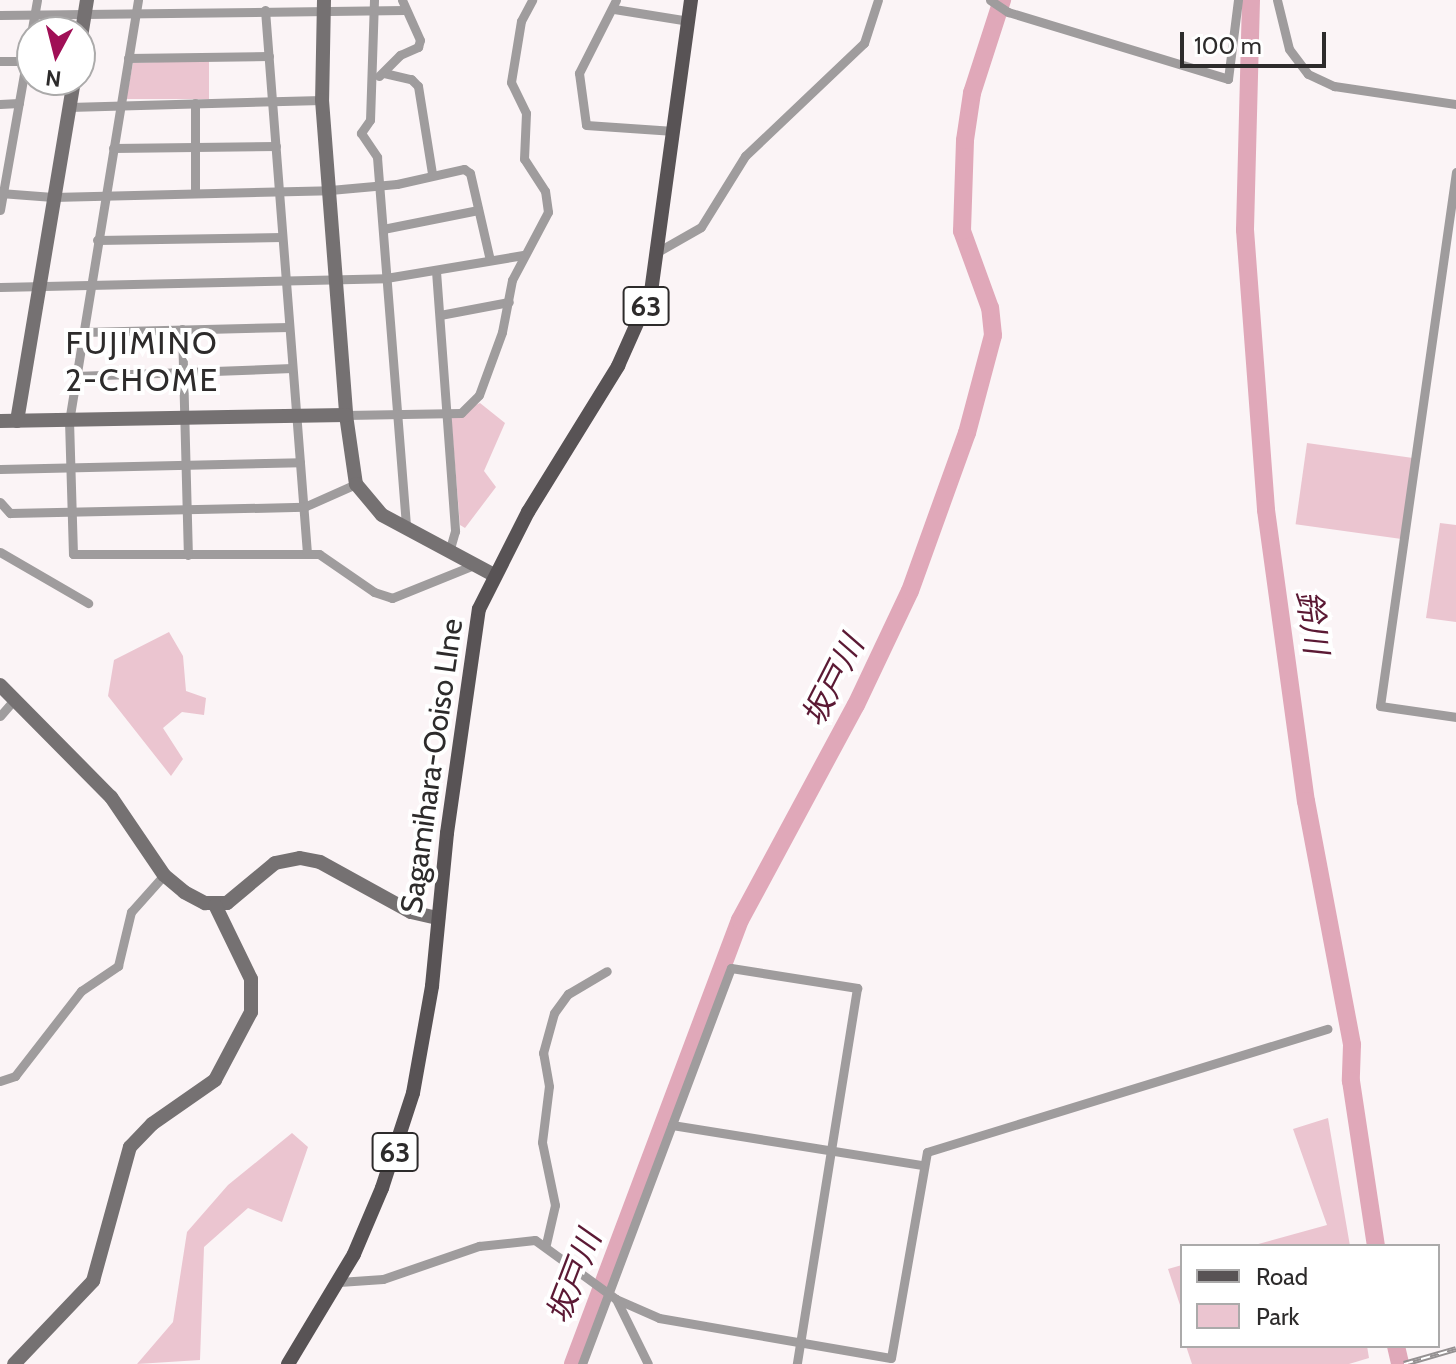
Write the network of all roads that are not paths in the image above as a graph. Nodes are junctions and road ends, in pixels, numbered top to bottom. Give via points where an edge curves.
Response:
1 (37, 0) edge
2 (138, 0) edge
3 (532, 0) edge
4 (691, 0) edge
5 (878, 0) edge
6 (990, 0) edge
7 (1238, 0) edge
8 (1277, 0) edge
9 (323, 5) edge
10 (374, 5) edge
11 (404, 5) edge
12 (615, 5) edge
13 (86, 6) edge
14 (265, 10) junction
15 (136, 13) junction
16 (35, 14) junction
17 (0, 15) edge
18 (689, 21) junction
19 (269, 56) junction
20 (128, 58) junction
21 (384, 73) junction
22 (371, 83) junction
23 (20, 96) edge
24 (71, 96) edge
25 (322, 100) junction
26 (272, 102) junction
27 (19, 103) junction
28 (195, 103) junction
29 (0, 104) edge
30 (1456, 104) edge
31 (120, 105) junction
32 (69, 107) junction
33 (674, 131) junction
34 (276, 146) junction
35 (195, 147) junction
36 (113, 148) junction
37 (1456, 172) edge
38 (432, 173) junction
39 (380, 186) junction
40 (330, 190) junction
41 (279, 191) junction
42 (195, 193) junction
43 (1, 194) edge
44 (104, 195) junction
45 (53, 197) junction
46 (0, 210) edge
47 (478, 210) junction
48 (383, 229) junction
49 (282, 237) junction
50 (97, 240) junction
51 (659, 251) junction
52 (523, 255) junction
53 (490, 260) junction
54 (436, 271) junction
55 (386, 278) junction
56 (336, 280) junction
57 (286, 282) junction
58 (90, 286) junction
59 (0, 287) edge
60 (39, 287) junction
61 (509, 302) junction
62 (440, 315) junction
63 (289, 327) junction
64 (182, 329) junction
65 (83, 332) junction
66 (292, 368) junction
67 (183, 372) junction
68 (75, 376) junction
69 (446, 413) junction
70 (398, 414) junction
71 (346, 415) junction
72 (297, 416) junction
73 (184, 418) junction
74 (69, 420) junction
75 (0, 421) edge
76 (17, 421) junction
77 (300, 462) junction
78 (185, 465) junction
79 (67, 468) junction
80 (0, 469) edge
81 (356, 484) junction
82 (0, 502) edge
83 (304, 507) junction
84 (186, 509) junction
85 (68, 512) junction
86 (406, 529) junction
87 (0, 552) edge
88 (449, 552) junction
89 (307, 553) junction
90 (188, 555) junction
91 (474, 565) junction
92 (494, 575) junction
93 (88, 603) dead end
94 (0, 685) edge
95 (15, 699) junction
96 (0, 716) edge
97 (1456, 717) edge
98 (164, 875) junction
99 (215, 905) junction
100 (438, 918) junction
101 (607, 971) dead end
102 (1328, 1029) dead end
103 (0, 1081) edge
104 (672, 1125) junction
105 (831, 1151) junction
106 (921, 1165) junction
107 (546, 1244) junction
108 (339, 1282) junction
109 (609, 1290) junction
110 (616, 1299) junction
111 (801, 1341) junction
112 (893, 1361) edge
113 (14, 1364) edge
114 (288, 1364) edge
115 (582, 1364) edge
116 (648, 1364) edge
117 (797, 1364) edge

1 - 16 street
2 - 15 street
3 - 52 street via 521,21 511,82 526,113 524,159 549,200 548,212
4 - 18 main road, Sagamihara-Ooiso LIne / 63
5 - 51 street via 864,43 745,156 701,227
6 - 7 street via 1008,12 1228,79
8 - 30 street via 1289,49 1308,74 1334,86
9 - 10 street
9 - 14 street
9 - 25 street
10 - 11 street
10 - 22 street
11 - 21 street via 420,40 418,47 400,55
12 - 18 street
12 - 33 street via 579,73 586,125
13 - 15 street
13 - 16 street
14 - 15 street
14 - 19 street
15 - 20 street
16 - 17 street
18 - 33 main road, Sagamihara-Ooiso LIne / 63
19 - 20 street
19 - 26 street
20 - 31 street
21 - 22 street
21 - 38 street via 411,79 418,86
22 - 39 street via 370,120 361,133 377,157
23 - 27 street
24 - 32 street
25 - 26 street
25 - 40 street
26 - 28 street
26 - 34 street
27 - 29 street
27 - 43 street
28 - 31 street
28 - 35 street
31 - 32 street
31 - 36 street
32 - 45 street
33 - 51 main road, Sagamihara-Ooiso LIne / 63
34 - 35 street
34 - 41 street
35 - 36 street
35 - 42 street
36 - 44 street
37 - 97 street via 1380,706
38 - 39 street
38 - 47 street via 470,173
39 - 40 street
39 - 48 street
40 - 41 street
40 - 56 street
41 - 42 street
41 - 49 street
42 - 44 street
43 - 45 street
43 - 46 street
44 - 45 street
44 - 50 street
45 - 60 street
47 - 48 street
47 - 53 street
48 - 55 street
49 - 50 street
49 - 57 street
50 - 58 street
51 - 92 main road, Sagamihara-Ooiso LIne / 63 via 634,335
52 - 53 street
52 - 61 street
53 - 54 street
54 - 55 street
54 - 62 street
55 - 56 street
55 - 70 street
56 - 57 street
56 - 71 street
57 - 58 street
57 - 63 street
58 - 60 street
58 - 65 street
59 - 60 street
60 - 76 street
61 - 62 street
61 - 69 street via 479,395 461,413
62 - 69 street
63 - 64 street
63 - 66 street
64 - 65 street
64 - 67 street
65 - 68 street
66 - 67 street
66 - 72 street
67 - 68 street
67 - 73 street
68 - 74 street
69 - 70 street
69 - 88 street via 455,531
70 - 71 street
70 - 86 street
71 - 72 street
71 - 81 street
72 - 73 street
72 - 77 street
73 - 74 street
73 - 78 street
74 - 76 street
74 - 79 street
75 - 76 street
77 - 78 street
77 - 83 street
78 - 79 street
78 - 84 street
79 - 80 street
79 - 85 street
81 - 83 street
81 - 86 street via 382,515
82 - 85 street via 10,513
83 - 84 street
83 - 89 street
84 - 85 street
84 - 90 street
85 - 90 street via 73,554
86 - 88 street
87 - 93 street
88 - 91 street
89 - 90 street
89 - 91 street via 319,554 374,592 392,598
91 - 92 street
92 - 100 main road, Sagamihara-Ooiso LIne / 63 via 473,639
94 - 95 street
95 - 96 street
95 - 98 street via 111,797
98 - 99 street via 184,892
98 - 103 street via 131,912 118,966 93,980 15,1076
99 - 100 street via 235,898 275,863 300,858 341,872 411,912
99 - 113 street via 251,979 251,1012 215,1080 152,1124 130,1147 93,1281
100 - 108 main road, Sagamihara-Ooiso LIne / 63 via 424,1039 409,1108 382,1188
101 - 107 street via 568,994 554,1013 543,1053 549,1086 542,1142 555,1205
102 - 106 street via 927,1152
104 - 105 street
104 - 105 street via 731,968 857,988
104 - 109 street
105 - 106 street
105 - 111 street
106 - 112 street
107 - 108 street via 508,1240 383,1279
107 - 109 street
108 - 114 main road, Sagamihara-Ooiso LIne / 63
109 - 110 street
109 - 115 street
110 - 111 street via 659,1318
110 - 116 street
111 - 112 street
111 - 117 street

